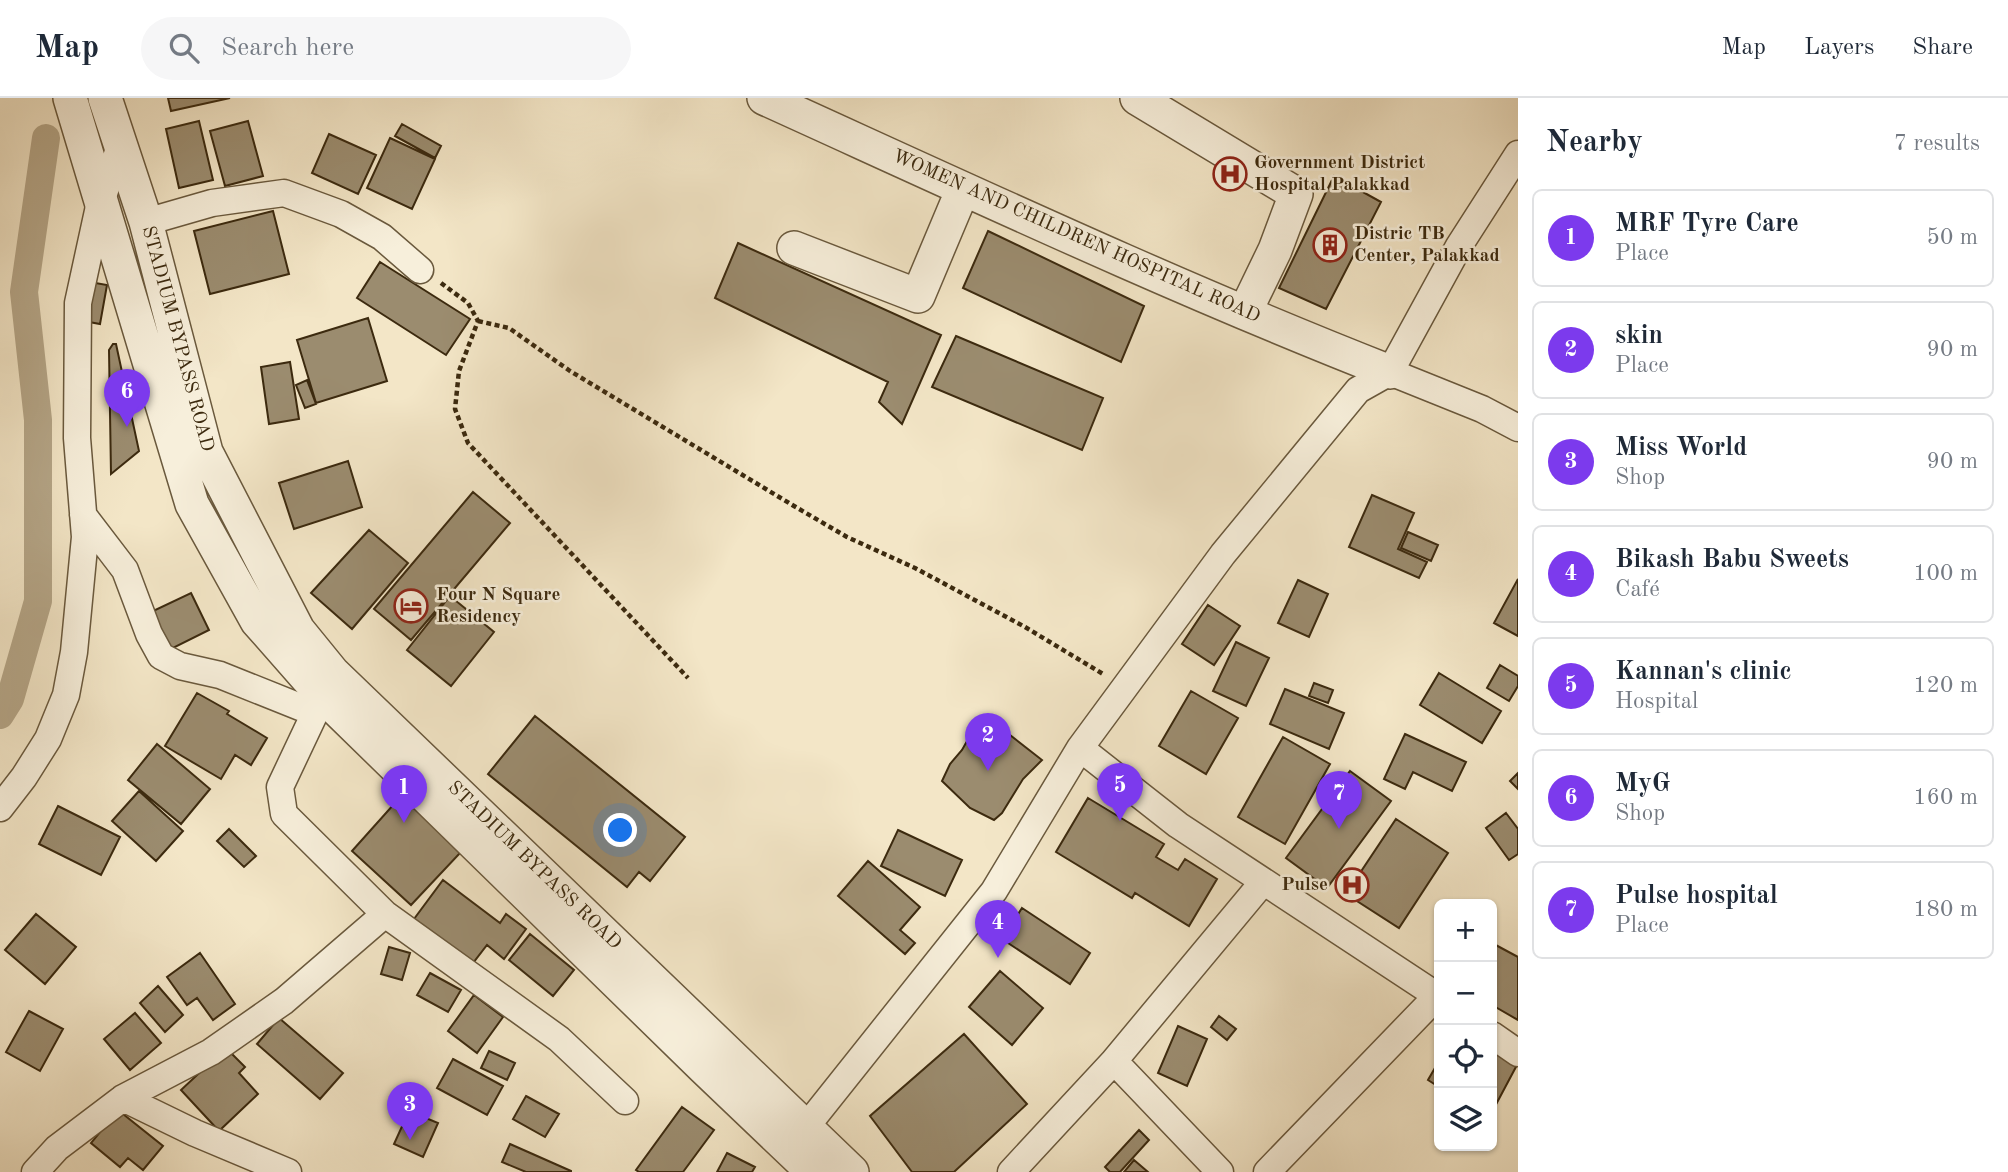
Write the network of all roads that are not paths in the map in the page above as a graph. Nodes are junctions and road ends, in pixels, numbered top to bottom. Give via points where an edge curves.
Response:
1 (69, 98) edge
2 (105, 98) edge
3 (764, 98) edge
4 (1137, 98) edge
5 (796, 105) edge
6 (120, 146) junction
7 (1518, 154) edge
8 (963, 189) junction
9 (101, 202) junction
10 (146, 222) junction
11 (794, 248) dead end
12 (420, 270) road end
13 (1245, 312) junction
14 (1390, 372) junction
15 (1518, 428) edge
16 (83, 515) junction
17 (319, 705) junction
18 (1080, 748) junction
19 (0, 808) edge
20 (1263, 882) junction
21 (386, 914) junction
22 (1434, 993) edge
23 (1434, 1000) edge
24 (1497, 1038) edge
25 (1518, 1053) edge
26 (1114, 1060) junction
27 (122, 1098) junction
28 (625, 1101) dead end
29 (797, 1138) junction
30 (36, 1172) edge
31 (288, 1172) edge
32 (813, 1172) edge
33 (852, 1172) edge
34 (1011, 1172) edge
35 (1220, 1172) edge
36 (1267, 1172) edge

1 - 9 street, STADIUM BYPASS ROAD
2 - 6 street, STADIUM BYPASS ROAD
3 - 5 street, WOMEN AND CHILDREN HOSPITAL ROAD
4 - 13 street via 1296,194
5 - 8 street, WOMEN AND CHILDREN HOSPITAL ROAD
6 - 9 street
6 - 10 street, STADIUM BYPASS ROAD
7 - 14 street via 1459,246
8 - 11 street via 918,296
8 - 13 street, WOMEN AND CHILDREN HOSPITAL ROAD
9 - 16 street via 78,303 77,438
9 - 17 street, STADIUM BYPASS ROAD via 192,504 257,621
10 - 12 street via 212,203 284,193 341,214 382,237
10 - 29 street, STADIUM BYPASS ROAD via 205,452 298,630 333,673
13 - 14 street, WOMEN AND CHILDREN HOSPITAL ROAD
14 - 15 street
14 - 18 street via 1358,390 1223,554
16 - 17 street via 125,570 161,656 180,666
16 - 19 street via 85,537 66,695 48,738
17 - 21 street via 281,787 284,814
17 - 29 street, STADIUM BYPASS ROAD
18 - 20 street via 1178,825
18 - 29 street via 994,891
20 - 22 street
20 - 26 street
21 - 27 street via 338,957 211,1052
21 - 28 street via 559,1039
23 - 36 street
24 - 25 street
26 - 34 street
26 - 35 street
27 - 30 street via 57,1148
27 - 31 street
29 - 32 street, STADIUM BYPASS ROAD
29 - 33 street, STADIUM BYPASS ROAD

